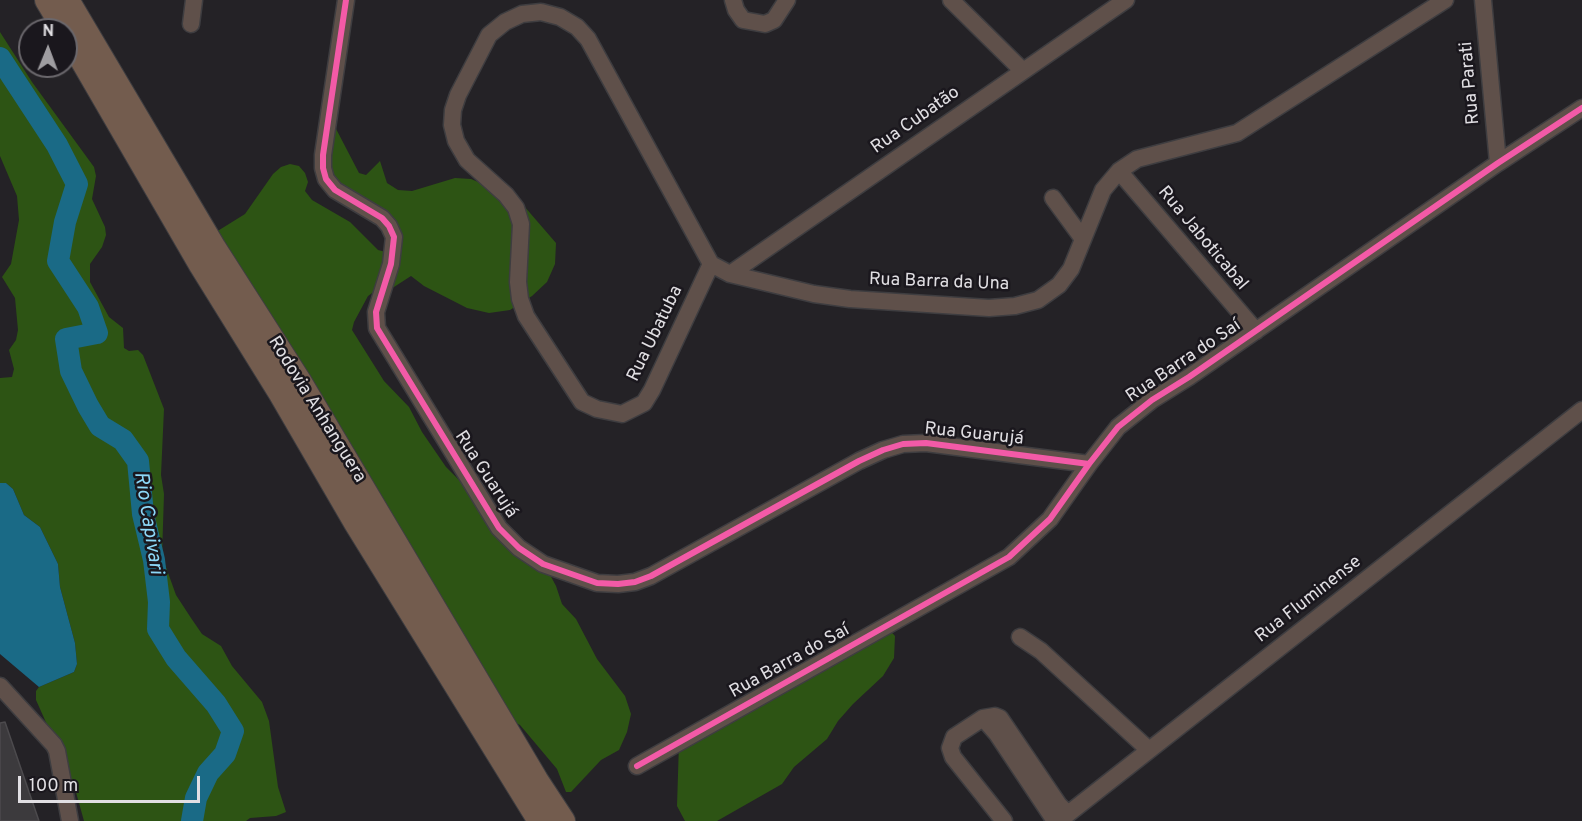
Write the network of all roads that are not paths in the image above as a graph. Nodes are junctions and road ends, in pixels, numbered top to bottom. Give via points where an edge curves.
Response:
1 (47, 0) edge
2 (67, 0) edge
3 (194, 0) edge
4 (346, 0) edge
5 (733, 0) edge
6 (787, 0) edge
7 (951, 0) edge
8 (1126, 0) edge
9 (1444, 0) edge
10 (1483, 0) edge
11 (57, 18) edge
12 (191, 24) dead end
13 (78, 53) edge
14 (1023, 71) junction
15 (1582, 108) edge
16 (1498, 163) junction
17 (1119, 171) junction
18 (1053, 198) dead end
19 (1083, 239) junction
20 (711, 264) junction
21 (730, 274) junction
22 (1256, 331) junction
23 (1582, 410) edge
24 (1089, 464) junction
25 (1020, 637) dead end
26 (0, 686) edge
27 (1149, 750) junction
28 (637, 766) dead end
29 (1061, 819) edge
30 (70, 821) edge
31 (540, 821) edge
32 (563, 821) edge
33 (1004, 821) edge

1 - 11 highway, Rodovia Anhanguera
2 - 32 highway, Rodovia Anhanguera
3 - 12 street
4 - 24 street, Rua Guarujá via 323,168 335,190 382,218 394,237 391,264 376,312 377,328 499,528 543,564 597,582 635,582 859,461 903,444 926,443
5 - 6 street via 743,20 765,24 774,20
7 - 14 street
8 - 14 street, Rua Cubatão
9 - 17 street, Rua Barra da Una via 1237,133 1137,159
10 - 16 street, Rua Parati
13 - 31 highway, Rodovia Anhanguera via 201,265
14 - 21 street, Rua Cubatão
15 - 16 street, Rua Barra do Saí
16 - 22 street, Rua Barra do Saí
17 - 19 street, Rua Barra da Una via 1103,190
17 - 22 street, Rua Jaboticabal
18 - 19 street
19 - 21 street, Rua Barra da Una via 1071,269 1059,285 1038,300 1015,306 989,308 850,299
20 - 20 street, Rua Ubatuba via 588,39 577,27 541,12 522,14 489,34 453,110 456,141 467,160 516,208 521,224 520,299 526,316 582,402 622,414 644,404
20 - 21 street, Rua Barra da Una
22 - 24 street, Rua Barra do Saí via 1118,427
23 - 27 street, Rua Fluminense
24 - 28 street, Rua Barra do Saí via 1050,519 1009,557
25 - 27 street via 1041,651
26 - 30 street via 54,745
27 - 29 street, Rua Fluminense
29 - 33 street via 1059,805 995,716 974,722 954,737 950,748

